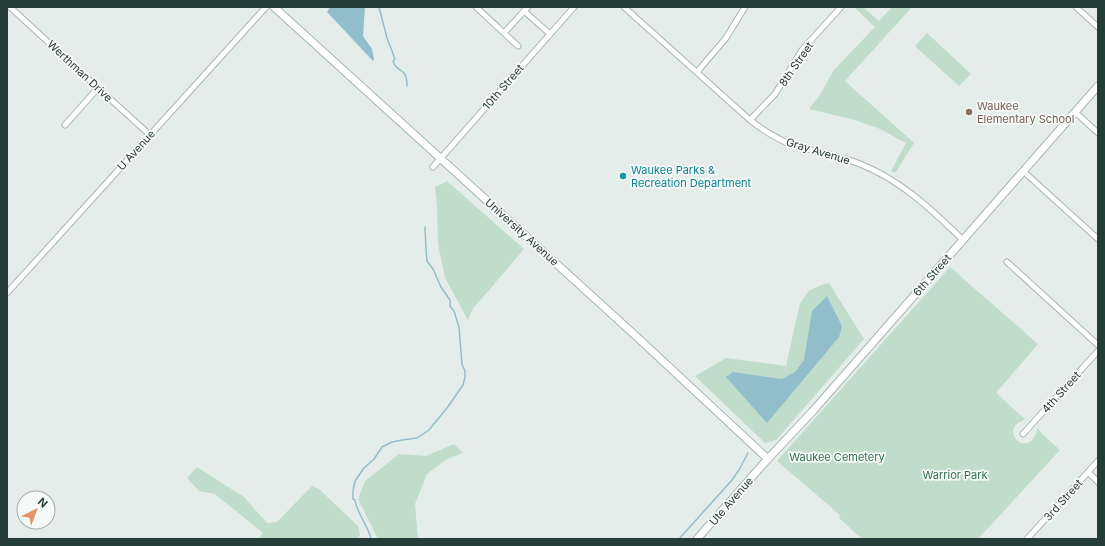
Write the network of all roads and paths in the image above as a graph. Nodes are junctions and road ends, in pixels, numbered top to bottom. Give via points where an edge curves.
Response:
1 (10, 7) edge
2 (266, 7) edge
3 (274, 7) edge
4 (476, 7) edge
5 (574, 7) edge
6 (624, 7) edge
7 (745, 7) edge
8 (841, 7) edge
9 (1076, 7) edge
10 (526, 9) edge
11 (1098, 27) edge
12 (504, 33) junction
13 (550, 34) junction
14 (518, 46) dead end
15 (697, 72) junction
16 (1098, 86) edge
17 (98, 88) junction
18 (1075, 112) junction
19 (750, 120) junction
20 (65, 125) dead end
21 (1098, 133) edge
22 (150, 135) junction
23 (440, 158) junction
24 (433, 167) dead end
25 (1023, 171) junction
26 (1098, 239) edge
27 (963, 240) junction
28 (1007, 262) dead end
29 (7, 293) edge
30 (1098, 345) edge
31 (1098, 351) edge
32 (1023, 434) dead end
33 (766, 461) junction
34 (1098, 461) edge
35 (1088, 472) junction
36 (1098, 482) edge
37 (697, 539) edge
38 (1027, 539) edge

1 - 17 street, Werthman Drive
2 - 22 street, U Avenue
3 - 23 street, University Avenue
4 - 12 street
5 - 13 street, 10th Street
6 - 15 street, Gray Avenue
7 - 15 street via 726,38
8 - 19 street, 8th Street via 802,50 775,94
9 - 11 street
10 - 12 street
10 - 13 street
12 - 14 street
13 - 23 street, 10th Street
15 - 19 street, Gray Avenue
16 - 18 street, 6th Street
17 - 20 street
17 - 22 street, Werthman Drive
18 - 21 street
18 - 25 street, 6th Street
19 - 27 street, Gray Avenue via 762,130 799,147 854,162 881,174 926,205
22 - 29 street, U Avenue
23 - 24 street, 10th Street
23 - 33 street, University Avenue via 637,337
25 - 26 street
25 - 27 street, 6th Street
27 - 33 street, 6th Street
28 - 30 street
31 - 32 street, 4th Street
33 - 37 street, Ute Avenue
34 - 35 street, 3rd Street
35 - 36 street
35 - 38 street, 3rd Street

